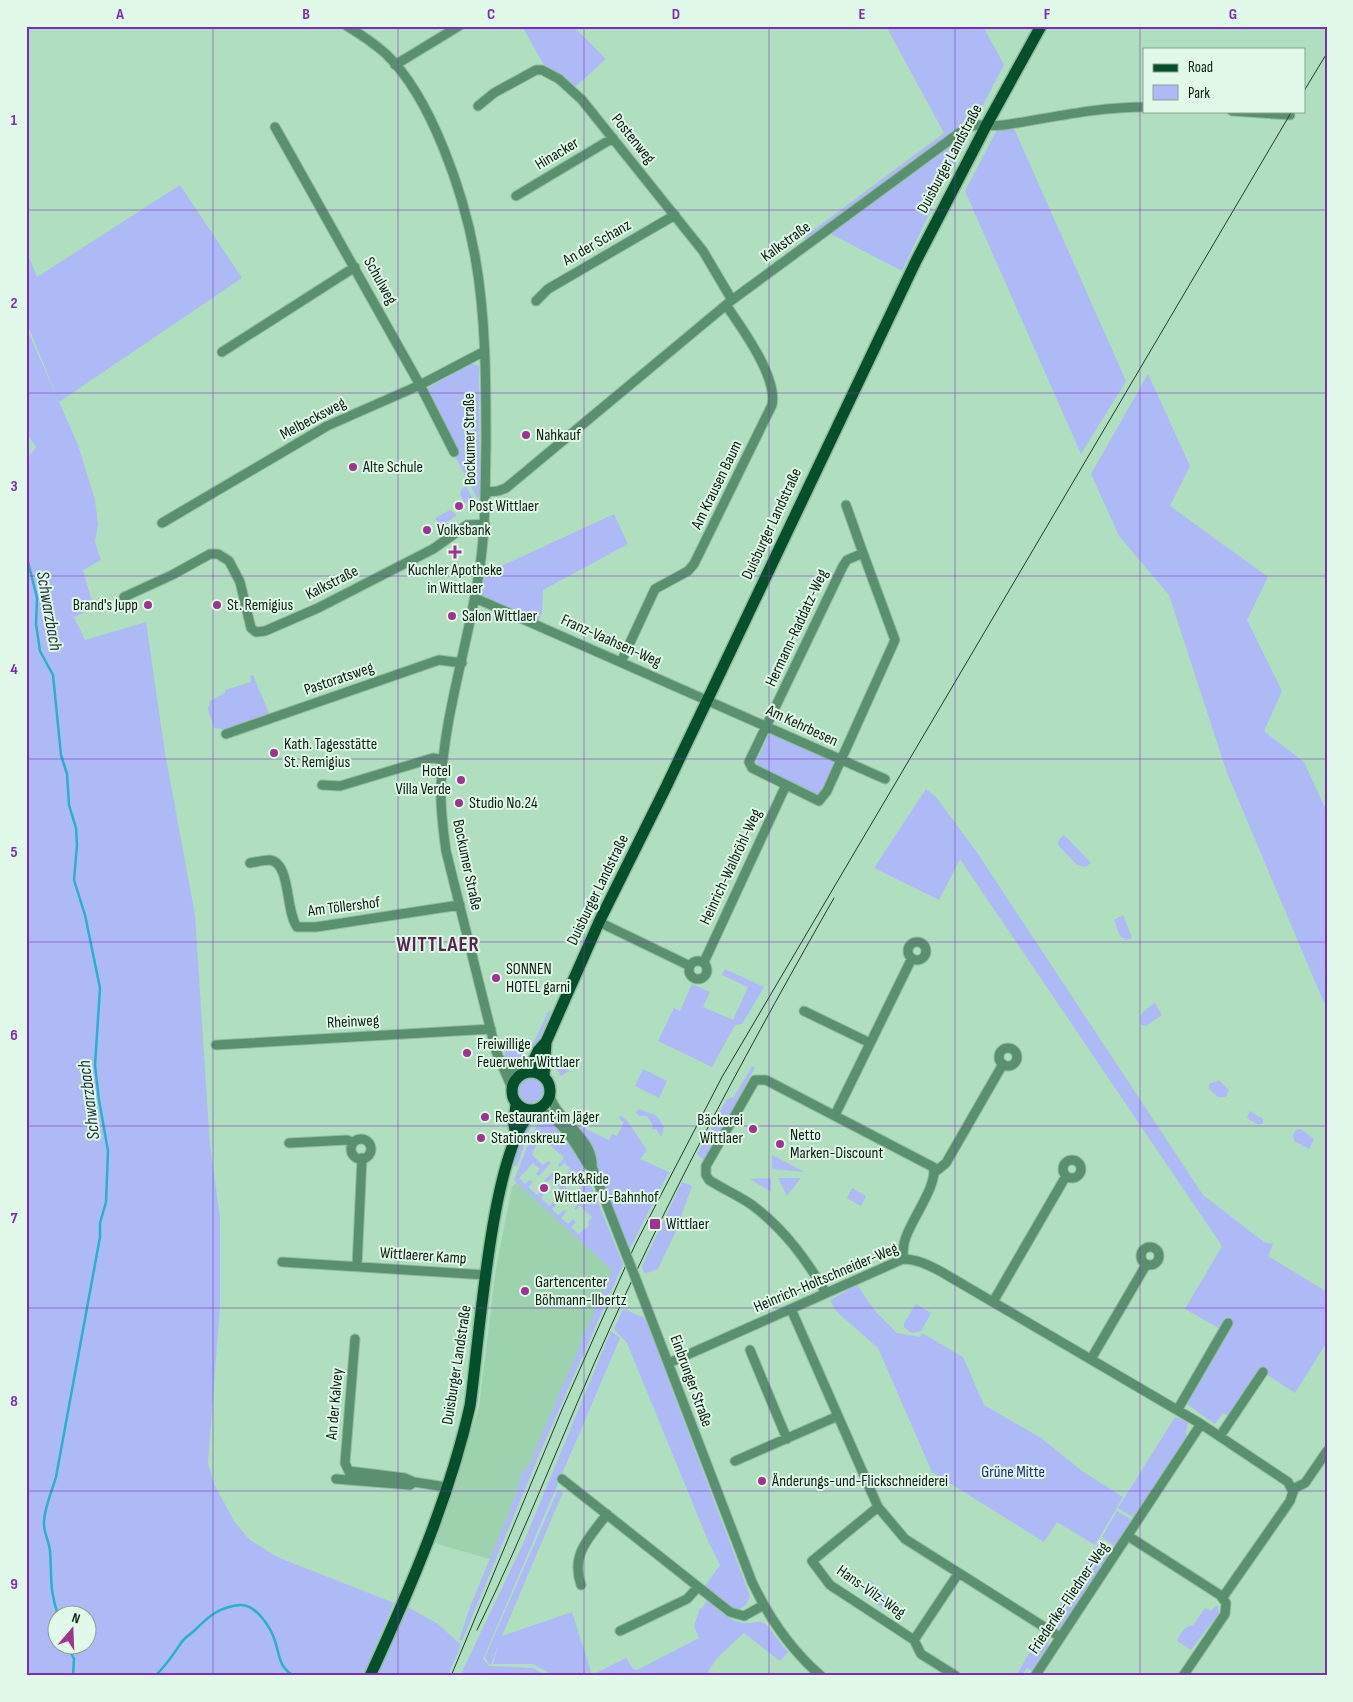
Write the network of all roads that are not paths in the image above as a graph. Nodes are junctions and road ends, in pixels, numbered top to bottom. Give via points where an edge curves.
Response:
1 (347, 26) edge
2 (460, 26) edge
3 (1041, 26) edge
4 (396, 65) junction
5 (478, 106) dead end
6 (1143, 107) edge
7 (1246, 112) edge
8 (1290, 115) dead end
9 (986, 124) junction
10 (274, 127) dead end
11 (613, 138) junction
12 (516, 196) dead end
13 (675, 215) junction
14 (355, 267) junction
15 (536, 301) dead end
16 (729, 302) junction
17 (222, 352) dead end
18 (483, 352) junction
19 (420, 385) junction
20 (454, 452) dead end
21 (486, 492) junction
22 (846, 504) dead end
23 (162, 523) dead end
24 (485, 524) junction
25 (863, 553) junction
26 (124, 596) dead end
27 (475, 598) junction
28 (621, 662) junction
29 (462, 663) junction
30 (707, 699) junction
31 (766, 726) junction
32 (226, 734) dead end
33 (839, 759) junction
34 (443, 760) junction
35 (886, 779) dead end
36 (322, 785) dead end
37 (786, 785) junction
38 (250, 863) dead end
39 (460, 905) junction
40 (599, 922) junction
41 (912, 958) dead end
42 (704, 962) junction
43 (690, 966) junction
44 (804, 1011) dead end
45 (491, 1029) junction
46 (546, 1042) junction
47 (870, 1043) junction
48 (216, 1045) dead end
49 (500, 1062) junction
50 (1004, 1064) dead end
51 (524, 1073) junction
52 (544, 1076) junction
53 (512, 1088) junction
54 (550, 1096) junction
55 (516, 1104) junction
56 (535, 1110) junction
57 (835, 1115) junction
58 (516, 1136) junction
59 (289, 1143) dead end
60 (353, 1143) junction
61 (362, 1158) junction
62 (592, 1167) junction
63 (935, 1172) junction
64 (1066, 1176) dead end
65 (903, 1259) junction
66 (282, 1262) dead end
67 (1146, 1265) dead end
68 (357, 1266) junction
69 (486, 1275) junction
70 (826, 1293) junction
71 (993, 1302) junction
72 (791, 1309) junction
73 (1228, 1324) dead end
74 (355, 1339) dead end
75 (750, 1350) dead end
76 (1091, 1359) junction
77 (669, 1363) junction
78 (1263, 1372) dead end
79 (1178, 1409) junction
80 (838, 1416) junction
81 (1201, 1424) junction
82 (1220, 1436) junction
83 (788, 1439) junction
84 (1327, 1451) edge
85 (735, 1461) dead end
86 (348, 1471) junction
87 (336, 1479) dead end
88 (562, 1479) dead end
89 (353, 1480) junction
90 (414, 1482) junction
91 (446, 1487) junction
92 (1292, 1489) junction
93 (878, 1508) junction
94 (607, 1514) junction
95 (1128, 1536) junction
96 (958, 1574) junction
97 (581, 1584) dead end
98 (698, 1587) junction
99 (1223, 1597) junction
100 (762, 1606) junction
101 (620, 1631) dead end
102 (1060, 1637) junction
103 (914, 1640) junction
104 (370, 1676) edge
105 (821, 1676) edge
106 (956, 1676) edge
107 (1035, 1676) edge
108 (1183, 1676) edge

1 - 4 street, Bockumer Straße via 385,53
2 - 4 street
3 - 9 main road, Duisburger Landstraße
4 - 18 street, Bockumer Straße via 419,100 455,179 475,257
5 - 11 street, Postenweg via 523,76 542,70 559,79 582,100
6 - 9 street, Kalkstraße via 1087,110 1002,125
7 - 8 street
9 - 16 street, Kalkstraße via 966,128
9 - 30 main road, Duisburger Landstraße via 916,261
10 - 14 street, Schulweg
11 - 12 street, Hinacker
11 - 13 street, Postenweg
13 - 15 street, An der Schanz via 548,289
13 - 16 street, Postenweg via 703,251
14 - 17 street
14 - 19 street, Schulweg
16 - 21 street, Kalkstraße via 506,488
16 - 28 street, Am Krausen Baum via 755,347 770,383 772,405 694,564 688,571 655,589
18 - 19 street, Melbecksweg
18 - 21 street, Bockumer Straße
19 - 20 street, Schulweg
19 - 23 street, Melbecksweg via 327,426
21 - 24 street, Bockumer Straße
22 - 25 street
24 - 26 street, Kalkstraße via 467,525 433,548 318,608 260,632 251,628 240,582 233,568 227,558 218,554 210,554
24 - 27 street, Bockumer Straße
25 - 31 street, Hermann-Raddatz-Weg via 847,560 843,566
25 - 33 street via 894,640
27 - 28 street, Franz-Vaahsen-Weg
27 - 29 street, Bockumer Straße
28 - 30 street, Franz-Vaahsen-Weg
29 - 32 street, Pastoratsweg via 439,660
29 - 34 street, Bockumer Straße
30 - 31 street, Am Kehrbesen
30 - 40 main road, Duisburger Landstraße
31 - 33 street, Am Kehrbesen
31 - 37 street via 750,765
33 - 35 street, Am Kehrbesen
33 - 37 street via 827,791 819,801
34 - 36 street via 433,758 340,786
34 - 39 street, Bockumer Straße via 441,817
37 - 42 street, Heinrich-Walbröhl-Weg
38 - 39 street, Am Töllershof via 269,860 281,867 289,911 297,927 316,927
39 - 45 street, Bockumer Straße
40 - 43 street, Heinrich-Walbröhl-Weg
40 - 46 main road, Duisburger Landstraße
41 - 47 street
42 - 43 street via 694,961
42 - 43 street, Heinrich-Walbröhl-Weg via 708,970 700,979 691,976
44 - 47 street
45 - 48 street, Rheinweg
45 - 49 street, Bockumer Straße
46 - 51 main road, Duisburger Landstraße
46 - 52 main road, Duisburger Landstraße
47 - 57 street
49 - 51 street via 513,1072
49 - 53 street, Bockumer Straße
50 - 63 street via 946,1163
51 - 52 main road
51 - 53 main road, Duisburger Landstraße
52 - 54 main road, Duisburger Landstraße
53 - 55 main road, Duisburger Landstraße
54 - 56 main road, Duisburger Landstraße
54 - 62 street, Einbrunger Straße via 552,1103 577,1133 591,1157
55 - 56 main road via 522,1109
55 - 58 main road, Duisburger Landstraße
56 - 58 main road, Duisburger Landstraße via 526,1116
56 - 62 street, Einbrunger Straße via 560,1124
57 - 63 street via 929,1164
57 - 70 street via 766,1080 755,1080 705,1169 709,1180 778,1226 805,1258
58 - 69 main road, Duisburger Landstraße via 497,1204
59 - 60 street, Wittlaerer Kamp via 348,1140
60 - 61 street via 354,1155
60 - 61 street, Wittlaerer Kamp via 361,1139 369,1144 370,1153
61 - 68 street, Wittlaerer Kamp
62 - 77 street, Einbrunger Straße, bridge
63 - 65 street via 905,1240
64 - 71 street
65 - 70 street, Heinrich-Holtschneider-Weg
65 - 71 street, Heinrich-Holtschneider-Weg via 926,1264
66 - 68 street, Wittlaerer Kamp
67 - 76 street
68 - 69 street, Wittlaerer Kamp
69 - 91 main road, Duisburger Landstraße via 470,1406
70 - 72 street, Heinrich-Holtschneider-Weg
71 - 76 street, Heinrich-Holtschneider-Weg
72 - 77 street, Heinrich-Holtschneider-Weg
72 - 80 street
73 - 79 street
74 - 86 street, An der Kalvey via 345,1463
75 - 83 street
76 - 79 street, Heinrich-Holtschneider-Weg
77 - 100 street, Einbrunger Straße via 714,1488
78 - 82 street
79 - 81 street, Heinrich-Holtschneider-Weg
80 - 83 street
80 - 93 street
81 - 82 street
81 - 95 street, Friederike-Fliedner-Weg
82 - 92 street via 1288,1482
83 - 85 street
84 - 92 street via 1306,1483
86 - 89 street, An der Kalvey
86 - 90 street
87 - 89 street
88 - 94 street
89 - 90 street via 410,1485
90 - 91 street
91 - 104 main road, Duisburger Landstraße via 403,1605
92 - 99 street via 1290,1501
93 - 96 street via 905,1539
93 - 103 street, Hans-Vilz-Weg via 812,1561 830,1584
94 - 97 street via 580,1551 577,1572
94 - 98 street
95 - 99 street, Friederike-Fliedner-Weg
95 - 102 street, Friederike-Fliedner-Weg
96 - 102 street
96 - 103 street, Hans-Vilz-Weg
98 - 100 street via 735,1614 744,1616
98 - 101 street via 687,1599
99 - 108 street via 1227,1606 1225,1614
100 - 105 street, Einbrunger Straße via 801,1657
102 - 107 street, Friederike-Fliedner-Weg
103 - 106 street, Hans-Vilz-Weg via 920,1654

